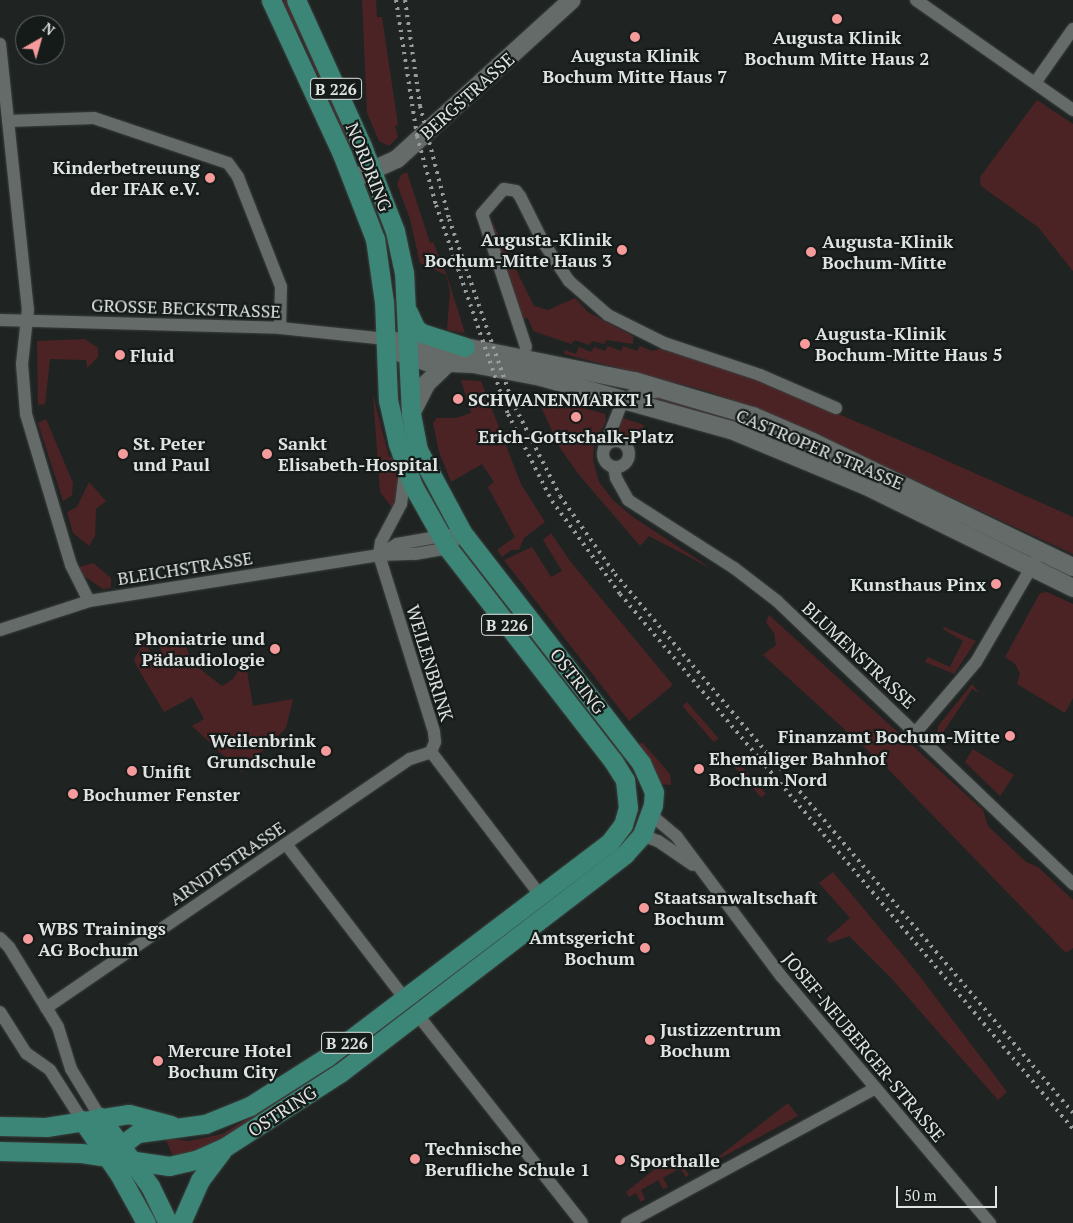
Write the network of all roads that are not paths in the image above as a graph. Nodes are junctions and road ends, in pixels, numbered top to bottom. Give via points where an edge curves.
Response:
1 (271, 0) edge
2 (296, 0) edge
3 (572, 0) edge
4 (916, 0) edge
5 (1073, 29) edge
6 (0, 44) edge
7 (1034, 83) junction
8 (1073, 110) edge
9 (8, 121) junction
10 (373, 172) junction
11 (353, 179) junction
12 (407, 309) junction
13 (0, 320) edge
14 (26, 320) junction
15 (280, 328) junction
16 (381, 341) junction
17 (466, 346) junction
18 (526, 347) dead end
19 (408, 350) junction
20 (448, 363) junction
21 (670, 394) junction
22 (623, 400) junction
23 (836, 408) dead end
24 (411, 414) junction
25 (604, 448) junction
26 (614, 467) junction
27 (405, 468) junction
28 (462, 532) junction
29 (444, 542) junction
30 (380, 555) junction
31 (1037, 559) junction
32 (1073, 567) edge
33 (1073, 588) edge
34 (89, 601) junction
35 (0, 630) edge
36 (916, 732) junction
37 (431, 752) junction
38 (650, 814) junction
39 (626, 815) junction
40 (642, 834) junction
41 (286, 844) junction
42 (697, 868) junction
43 (1073, 884) edge
44 (540, 895) junction
45 (538, 923) junction
46 (0, 938) edge
47 (405, 999) junction
48 (46, 1008) junction
49 (0, 1012) edge
50 (417, 1014) junction
51 (874, 1088) junction
52 (91, 1123) junction
53 (0, 1126) edge
54 (174, 1126) junction
55 (225, 1147) junction
56 (0, 1151) edge
57 (56, 1151) junction
58 (113, 1151) junction
59 (131, 1161) junction
60 (146, 1223) edge
61 (168, 1223) edge
62 (181, 1223) edge
63 (582, 1223) edge
64 (627, 1223) edge
65 (990, 1223) edge

1 - 11 main road, NORDRING / B 226
2 - 10 main road, NORDRING / B 226
3 - 10 main road, BERGSTRASSE via 397,159
4 - 7 street
5 - 7 street
6 - 9 street
7 - 8 street
9 - 14 street via 28,309
9 - 15 street via 94,118 228,163 238,177 281,287
10 - 11 main road, BERGSTRASSE
10 - 12 main road, NORDRING / B 226 via 395,231
11 - 16 main road, NORDRING / B 226 via 376,240
12 - 17 main road via 416,329 422,333
12 - 19 main road, NORDRING / B 226
13 - 14 street, GROSSE BECKSTRASSE
14 - 15 street, GROSSE BECKSTRASSE
14 - 34 street via 22,364 29,428 71,565
15 - 16 street, GROSSE BECKSTRASSE
16 - 19 main road
16 - 27 main road, B 226 via 388,400
17 - 19 main road, CASTROPER STRASSE via 451,350
17 - 21 main road, CASTROPER STRASSE via 634,381
18 - 23 street via 482,214 504,189 511,189 520,196 569,281 608,315 664,343 760,375
19 - 20 main road, CASTROPER STRASSE
19 - 24 main road, B 226
20 - 22 main road, CASTROPER STRASSE via 473,364 526,374
20 - 24 main road via 426,384
21 - 22 street via 639,390
21 - 31 main road, CASTROPER STRASSE via 753,416
22 - 25 street
22 - 31 main road, CASTROPER STRASSE via 710,422 759,439
24 - 28 main road, B 226 via 418,450
25 - 26 street, BLUMENSTRASSE via 604,459
25 - 26 street via 614,441 627,448 625,463
26 - 36 street, BLUMENSTRASSE via 628,500 734,568 777,601
27 - 29 main road, B 226
27 - 30 street via 401,504 381,542
28 - 29 street, BLEICHSTRASSE
28 - 38 main road, OSTRING / B 226 via 641,763 654,792
29 - 30 street, BLEICHSTRASSE via 397,544
29 - 39 main road, OSTRING / B 226 via 613,761 628,794
30 - 34 street, BLEICHSTRASSE
30 - 37 street, WEILENBRINK via 434,732
31 - 32 main road, CASTROPER STRASSE
31 - 33 main road, CASTROPER STRASSE
31 - 36 street via 976,662
34 - 35 street, BLEICHSTRASSE
36 - 43 street, BLUMENSTRASSE
37 - 41 street, ARNDTSTRASSE via 410,759
37 - 44 street
38 - 39 main road
38 - 40 main road, OSTRING / B 226
38 - 42 street, JOSEF-NEUBERGER-STRASSE via 670,829
39 - 40 main road
39 - 44 main road, OSTRING / B 226 via 610,842
40 - 42 street, JOSEF-NEUBERGER-STRASSE
40 - 45 main road, OSTRING / B 226 via 630,849
41 - 47 street
41 - 48 street, ARNDTSTRASSE
42 - 51 street, JOSEF-NEUBERGER-STRASSE
44 - 45 main road
44 - 47 main road, OSTRING / B 226
45 - 50 main road, OSTRING / B 226
46 - 48 street via 9,946
47 - 50 main road
47 - 54 main road, OSTRING / B 226 via 327,1057 250,1106 205,1124
48 - 52 street via 64,1040
49 - 52 street via 26,1053 50,1070
50 - 55 main road, OSTRING / B 226 via 332,1078
50 - 63 street
51 - 64 street
51 - 65 street, JOSEF-NEUBERGER-STRASSE
52 - 53 main road, B 226 via 46,1127
52 - 54 main road, OSTRING / B 226 via 136,1114
52 - 57 main road
52 - 58 main road
54 - 58 main road, OSTRING / B 226 via 138,1133
55 - 59 main road, OSTRING / B 226 via 180,1165
55 - 62 main road, B 226 via 200,1180
56 - 57 main road
57 - 58 main road
58 - 59 main road
58 - 60 main road
59 - 61 main road via 154,1193

